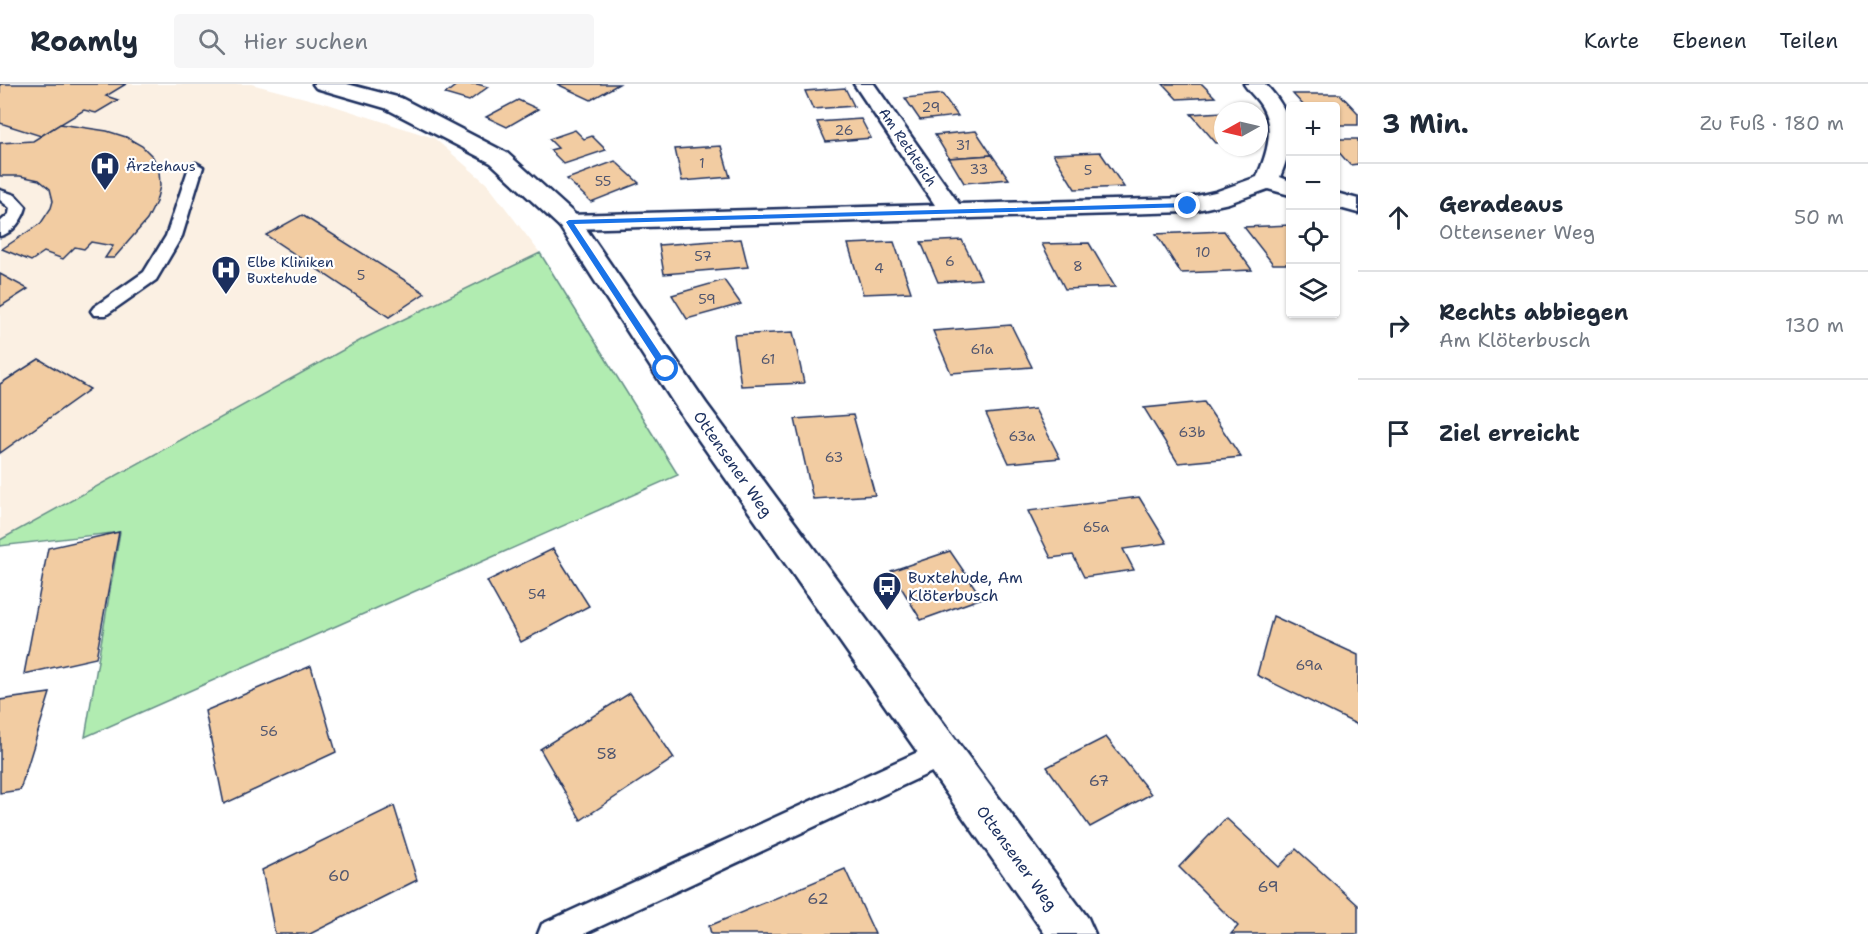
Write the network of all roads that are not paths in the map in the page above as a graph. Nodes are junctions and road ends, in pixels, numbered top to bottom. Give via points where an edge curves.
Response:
1 (323, 84) edge
2 (864, 84) edge
3 (1254, 84) edge
4 (196, 167) dead end
5 (1279, 184) edge
6 (0, 195) edge
7 (1340, 201) edge
8 (1358, 206) edge
9 (951, 210) junction
10 (569, 222) junction
11 (0, 231) edge
12 (100, 310) dead end
13 (942, 754) junction
14 (552, 934) edge
15 (1072, 934) edge

1 - 10 street, Ottensener Weg via 393,102 499,158
2 - 9 street, Am Rethteich
3 - 5 street via 1265,95 1282,126
4 - 12 lane via 174,236 150,276
5 - 9 street via 1188,206
6 - 11 lane via 14,200 18,207 16,216
7 - 8 street
9 - 10 street
10 - 13 street, Ottensener Weg via 666,369
13 - 14 lane
13 - 15 street, Ottensener Weg

